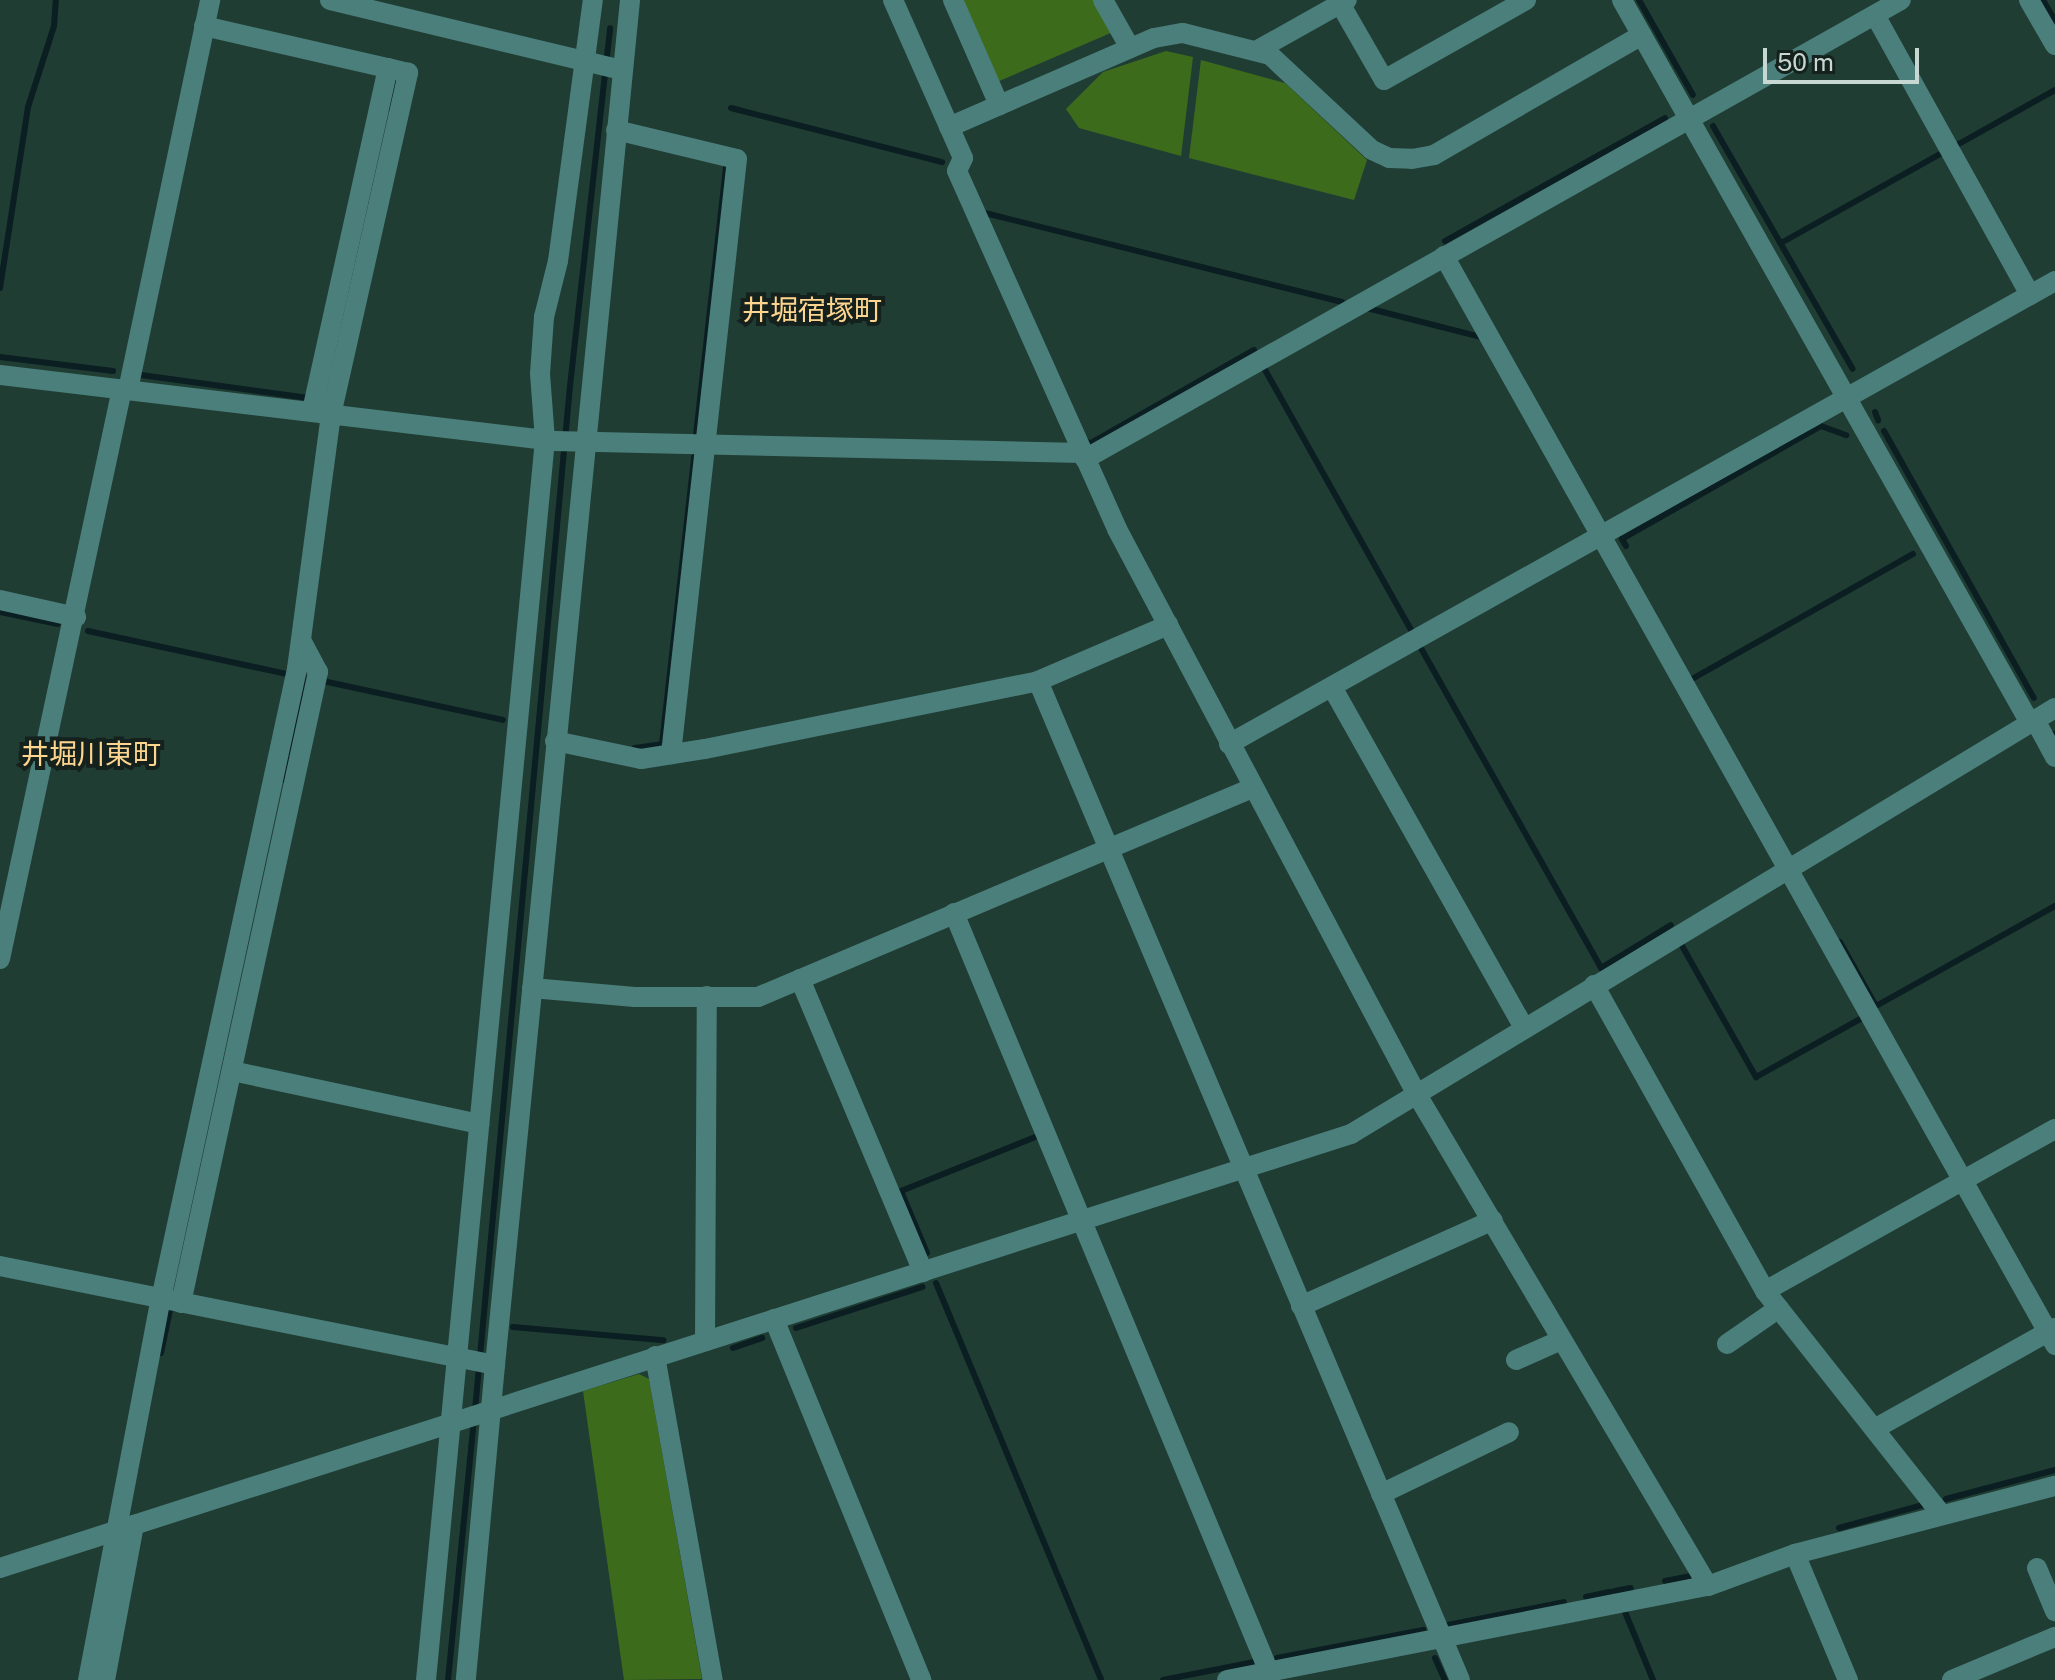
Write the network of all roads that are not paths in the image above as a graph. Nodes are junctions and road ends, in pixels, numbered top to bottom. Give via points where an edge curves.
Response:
1 (210, 0) edge
2 (593, 0) edge
3 (630, 0) edge
4 (893, 0) edge
5 (953, 0) edge
6 (1103, 0) edge
7 (1526, 0) edge
8 (1622, 0) edge
9 (1901, 0) edge
10 (2029, 0) edge
11 (339, 1) edge
12 (1342, 1) edge
13 (367, 5) edge
14 (1875, 15) junction
15 (204, 26) junction
16 (1642, 35) junction
17 (2055, 45) edge
18 (1130, 48) junction
19 (1256, 51) junction
20 (604, 67) junction
21 (999, 105) junction
22 (1690, 119) junction
23 (949, 127) junction
24 (616, 130) junction
25 (1444, 256) junction
26 (2055, 281) edge
27 (2030, 295) junction
28 (0, 375) edge
29 (125, 390) junction
30 (1847, 399) junction
31 (321, 413) junction
32 (564, 441) junction
33 (705, 445) junction
34 (1083, 456) junction
35 (1602, 537) junction
36 (0, 600) edge
37 (76, 617) junction
38 (1168, 625) junction
39 (301, 640) junction
40 (1038, 681) junction
41 (1332, 687) junction
42 (2055, 708) edge
43 (2032, 722) junction
44 (555, 741) junction
45 (1229, 744) junction
46 (671, 754) junction
47 (2055, 757) edge
48 (1252, 788) junction
49 (1106, 849) junction
50 (1787, 869) junction
51 (954, 913) junction
52 (0, 959) edge
53 (230, 979) junction
54 (800, 979) junction
55 (251, 983) junction
56 (1594, 985) junction
57 (532, 988) junction
58 (707, 996) junction
59 (1524, 1028) junction
60 (232, 1071) junction
61 (1416, 1093) junction
62 (479, 1124) junction
63 (2055, 1129) edge
64 (1243, 1170) junction
65 (1963, 1181) junction
66 (1493, 1220) junction
67 (1082, 1222) junction
68 (0, 1266) edge
69 (923, 1272) junction
70 (1765, 1291) junction
71 (171, 1301) junction
72 (1301, 1306) junction
73 (1779, 1308) junction
74 (774, 1319) junction
75 (2053, 1335) edge
76 (1561, 1340) junction
77 (705, 1341) junction
78 (1727, 1344) dead end
79 (655, 1356) junction
80 (462, 1358) junction
81 (1516, 1360) dead end
82 (492, 1364) junction
83 (488, 1410) junction
84 (457, 1420) junction
85 (1876, 1428) junction
86 (1509, 1432) dead end
87 (2055, 1486) edge
88 (1381, 1494) junction
89 (1941, 1514) junction
90 (125, 1528) junction
91 (1795, 1554) junction
92 (0, 1568) edge
93 (2037, 1568) dead end
94 (1708, 1586) junction
95 (2055, 1611) edge
96 (2055, 1637) edge
97 (1443, 1638) junction
98 (1269, 1672) junction
99 (88, 1680) edge
100 (105, 1680) edge
101 (426, 1680) edge
102 (466, 1680) edge
103 (713, 1680) edge
104 (921, 1680) edge
105 (1227, 1680) edge
106 (1460, 1680) edge
107 (1848, 1680) edge
108 (1952, 1680) edge

1 - 15 street
2 - 20 street
3 - 20 street
4 - 23 street
5 - 21 street
6 - 18 street
7 - 12 street via 1384,80
8 - 16 street
9 - 14 street
10 - 17 street
11 - 13 street
12 - 19 street
13 - 20 street
14 - 22 street
14 - 27 street
15 - 29 street
15 - 31 street via 408,73
16 - 19 street via 1434,155 1412,159 1389,158 1372,150 1270,55
16 - 22 street
18 - 19 street via 1183,33
18 - 21 street
20 - 24 street
20 - 32 street via 544,317 540,374
21 - 23 street
22 - 25 street
22 - 30 street
23 - 34 street via 963,158 957,171
24 - 32 street
24 - 33 street via 737,159
25 - 34 street
25 - 35 street
26 - 27 street
27 - 30 street
28 - 29 street
29 - 31 street
29 - 37 street
30 - 35 street
30 - 43 street
31 - 32 street
31 - 39 street
32 - 33 street
32 - 44 street
32 - 62 street
33 - 34 street
33 - 46 street
34 - 38 street
35 - 41 street
35 - 50 street
36 - 37 street
37 - 52 street
38 - 40 street
38 - 45 street
39 - 53 street
39 - 55 street via 318,672
40 - 46 street
40 - 49 street
41 - 45 street
41 - 59 street
42 - 43 street
43 - 47 street
43 - 50 street
44 - 46 street via 641,759
44 - 57 street
45 - 48 street
48 - 49 street
48 - 61 street
49 - 51 street
49 - 64 street
50 - 56 street
50 - 65 street
51 - 54 street
51 - 67 street
53 - 55 street
53 - 71 street
54 - 58 street via 758,997
54 - 69 street
55 - 60 street
56 - 59 street
56 - 70 street
57 - 58 street
57 - 82 street
58 - 77 street
59 - 61 street
60 - 62 street
60 - 71 street
61 - 64 street via 1351,1134
61 - 66 street
62 - 80 street
63 - 65 street
64 - 67 street
64 - 72 street
65 - 70 street
65 - 75 street
66 - 72 street
66 - 76 street
67 - 69 street
67 - 98 street
68 - 71 street
69 - 74 street
70 - 73 street
71 - 80 street
71 - 90 street
72 - 88 street
73 - 78 street
73 - 85 street
74 - 77 street
74 - 104 street
75 - 85 street
76 - 81 street
76 - 94 street
77 - 79 street
79 - 83 street
79 - 103 street
80 - 82 street
80 - 84 street
82 - 83 street
83 - 84 street
83 - 102 street
84 - 90 street
84 - 101 street
85 - 89 street
86 - 88 street
87 - 89 street
88 - 97 street
89 - 91 street
90 - 92 street
90 - 99 street
90 - 100 street
91 - 94 street
91 - 107 street
93 - 95 street
94 - 97 street
96 - 108 street
97 - 98 street
97 - 106 street
98 - 105 street

